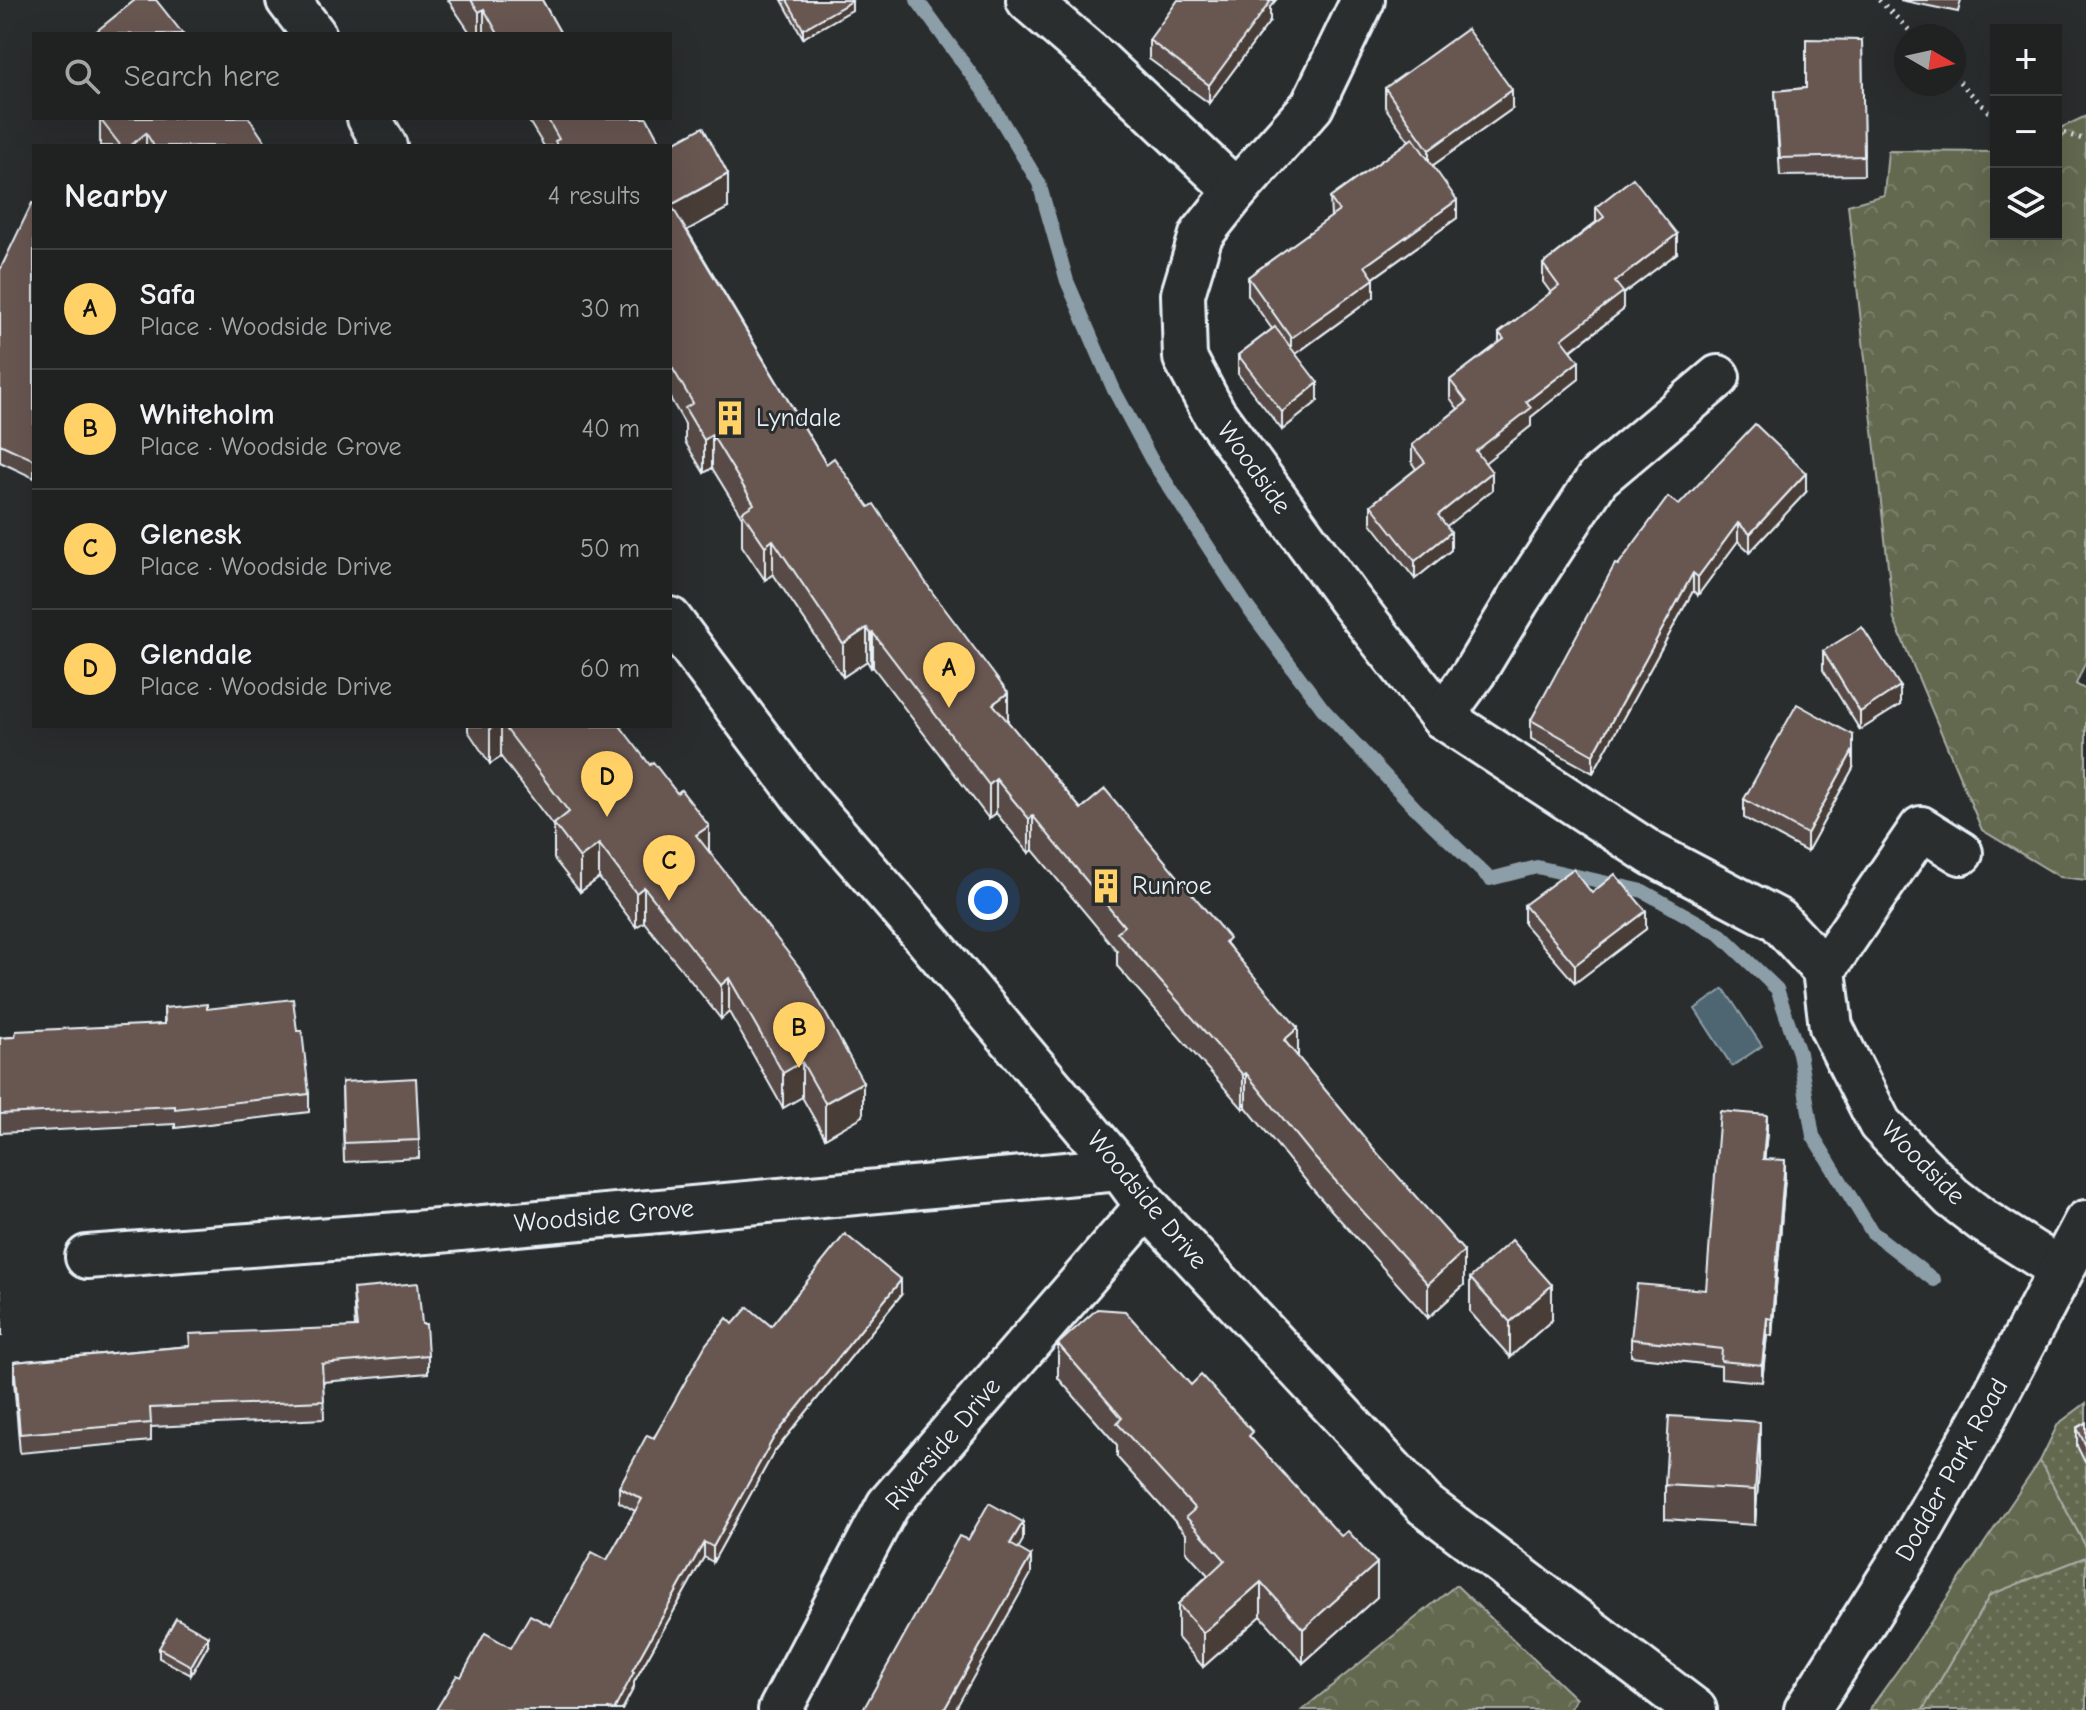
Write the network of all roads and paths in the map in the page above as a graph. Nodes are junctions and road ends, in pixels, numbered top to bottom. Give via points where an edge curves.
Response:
1 (288, 0) edge
2 (1028, 0) edge
3 (1363, 0) edge
4 (1879, 0) edge
5 (1903, 24) edge
6 (312, 32) edge
7 (1966, 88) edge
8 (1990, 112) edge
9 (370, 120) edge
10 (2062, 133) edge
11 (2086, 140) edge
12 (384, 144) edge
13 (1236, 191) junction
14 (1718, 377) dead end
15 (672, 622) edge
16 (1442, 717) junction
17 (1961, 853) dead end
18 (1824, 970) junction
19 (1120, 1169) junction
20 (1147, 1206) junction
21 (2086, 1223) edge
22 (87, 1257) dead end
23 (2074, 1278) edge
24 (780, 1710) edge
25 (1695, 1710) edge
26 (1807, 1710) edge

1 - 6 street
2 - 13 street
3 - 13 street, Woodside via 1312,106
4 - 5 path
7 - 8 path
9 - 12 street
10 - 11 path
13 - 16 street, Woodside via 1201,235 1183,294 1185,358 1214,413
14 - 16 street via 1598,478
15 - 19 street, Woodside Drive via 803,797
16 - 18 street, Woodside via 1652,854 1778,920
17 - 18 street via 1921,828
18 - 23 street, Woodside via 1831,1027 1880,1124 1952,1197
19 - 20 street, Woodside Drive
19 - 22 street, Woodside Grove
20 - 24 street, Riverside Drive via 888,1505
20 - 25 street, Woodside Drive via 1425,1505
21 - 23 main road, Dodder Park Road
23 - 26 main road, Dodder Park Road

